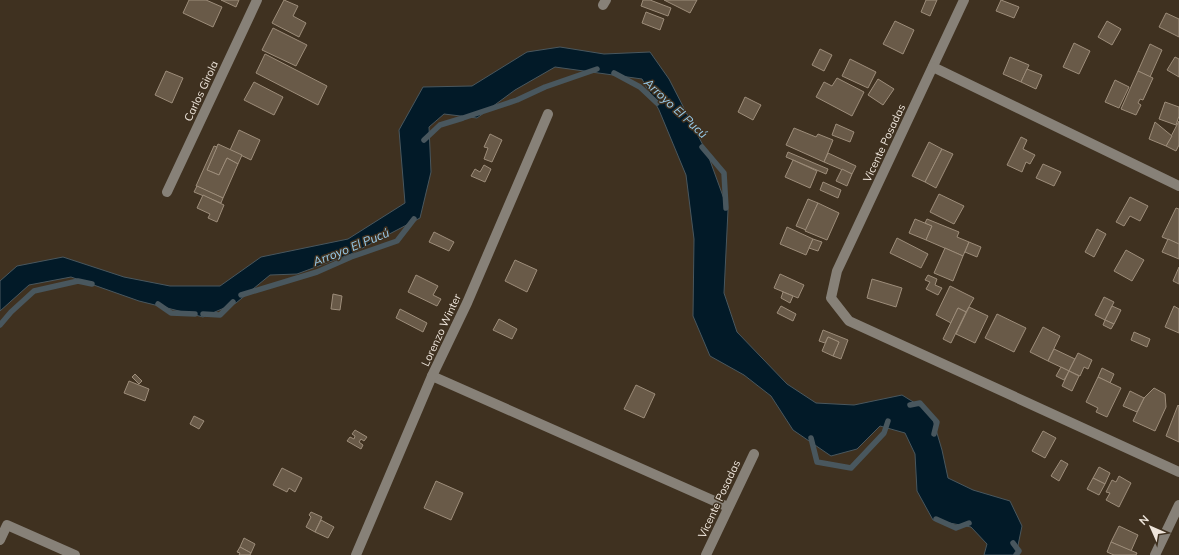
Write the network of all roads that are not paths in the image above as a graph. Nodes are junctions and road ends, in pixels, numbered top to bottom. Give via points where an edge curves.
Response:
1 (257, 0) edge
2 (964, 0) edge
3 (933, 67) junction
4 (548, 114) dead end
5 (1179, 186) edge
6 (167, 192) dead end
7 (432, 376) junction
8 (754, 454) dead end
9 (1179, 472) edge
10 (1179, 504) edge
11 (728, 508) junction
12 (0, 540) edge
13 (75, 555) edge
14 (356, 555) edge
15 (706, 555) edge
16 (1155, 555) edge

1 - 6 street, Carlos Girola
2 - 3 street, Vicente Posadas
3 - 5 street
3 - 9 street, Vicente Posadas via 837,271 831,298 849,321
4 - 7 street, Lorenzo Winter via 467,303
7 - 11 street
7 - 14 street, Lorenzo Winter
8 - 11 street, Vicente Posadas
10 - 16 street
11 - 15 street, Vicente Posadas
12 - 13 street via 7,525

